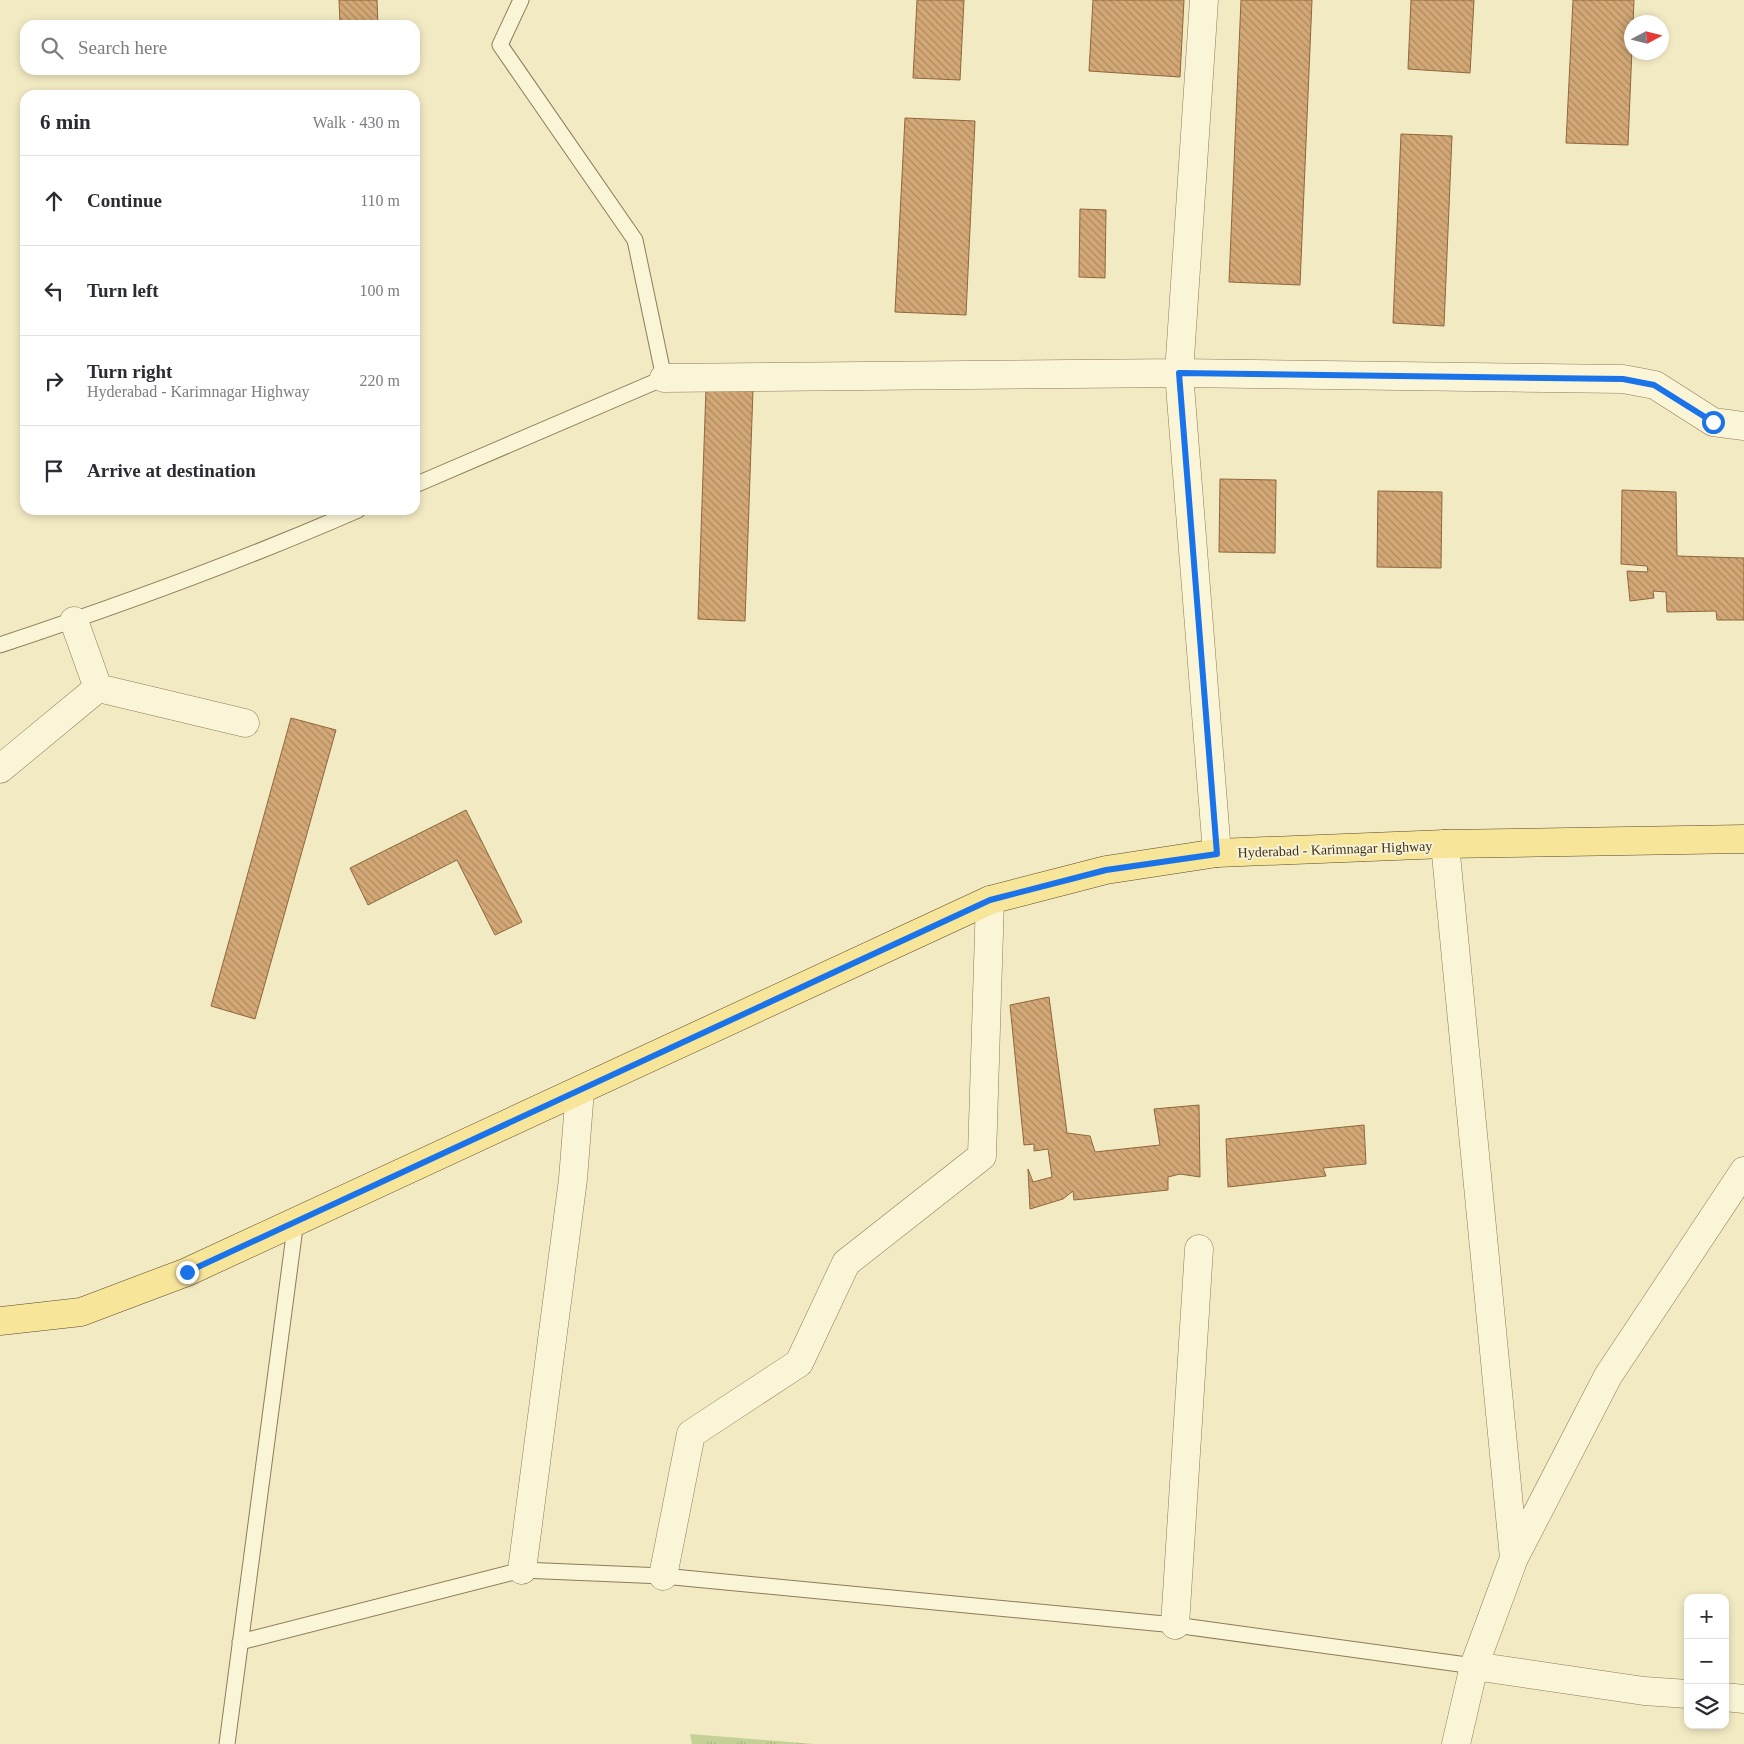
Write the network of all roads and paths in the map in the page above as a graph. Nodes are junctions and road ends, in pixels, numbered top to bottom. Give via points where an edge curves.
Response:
1 (521, 0) edge
2 (1204, 0) edge
3 (1179, 373) junction
4 (664, 378) junction
5 (1744, 426) edge
6 (420, 483) edge
7 (346, 515) edge
8 (74, 621) junction
9 (0, 645) edge
10 (98, 688) junction
11 (245, 723) dead end
12 (0, 769) edge
13 (1744, 839) edge
14 (1445, 844) junction
15 (1217, 854) junction
16 (990, 900) junction
17 (580, 1090) junction
18 (1744, 1171) edge
19 (296, 1220) junction
20 (1199, 1249) dead end
21 (0, 1321) edge
22 (1514, 1558) junction
23 (522, 1570) junction
24 (663, 1576) junction
25 (1176, 1625) junction
26 (240, 1642) junction
27 (1474, 1666) junction
28 (1684, 1694) edge
29 (1729, 1697) edge
30 (1744, 1699) edge
31 (227, 1744) edge
32 (1456, 1744) edge

1 - 4 lane via 500,45 635,240
2 - 3 street
3 - 4 street
3 - 5 street via 1623,379 1654,385 1713,422
3 - 15 street
4 - 6 lane
7 - 8 lane via 263,551
8 - 9 lane
8 - 10 street
10 - 11 street
10 - 12 street
13 - 14 main road, Hyderabad - Karimnagar Highway
14 - 15 main road, Hyderabad - Karimnagar Highway
14 - 22 street
15 - 16 main road, Hyderabad - Karimnagar Highway via 1106,870
16 - 17 main road, Hyderabad - Karimnagar Highway
16 - 24 street via 982,1156 846,1264 799,1363 690,1434
17 - 19 main road, Hyderabad - Karimnagar Highway
17 - 23 street via 573,1179
18 - 22 street via 1608,1376
19 - 21 main road, Hyderabad - Karimnagar Highway via 187,1272 82,1312
19 - 26 lane
20 - 25 street
22 - 27 street
23 - 24 lane
23 - 26 lane
24 - 25 lane
25 - 27 lane
26 - 31 lane
27 - 28 street via 1644,1691
27 - 32 street
29 - 30 street

